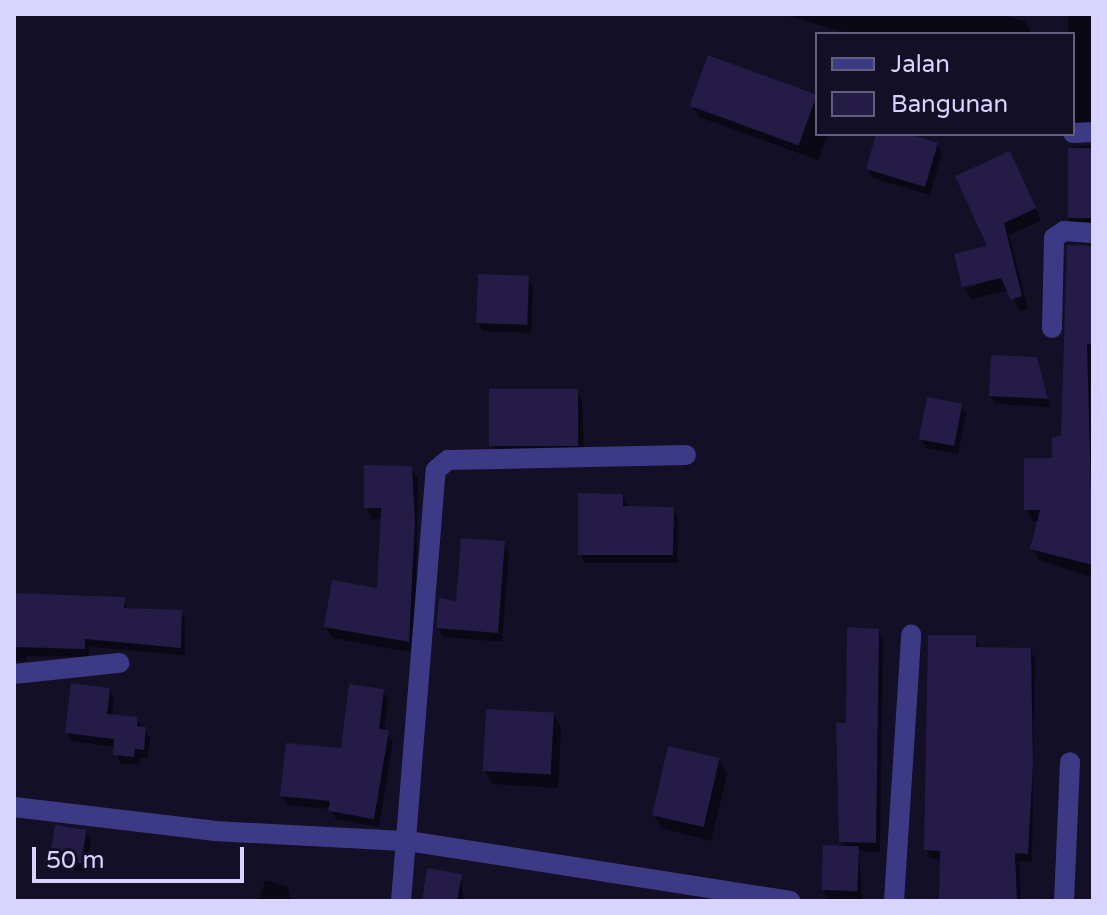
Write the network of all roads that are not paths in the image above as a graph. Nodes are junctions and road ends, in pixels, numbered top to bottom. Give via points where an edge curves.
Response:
1 (1093, 233) edge
2 (1052, 328) dead end
3 (686, 455) dead end
4 (911, 635) dead end
5 (119, 663) dead end
6 (14, 674) edge
7 (1070, 762) dead end
8 (14, 807) edge
9 (408, 841) junction
10 (401, 901) edge
11 (790, 901) edge
12 (894, 901) edge
13 (1064, 901) edge

1 - 2 street via 1064,231 1054,238
3 - 9 street via 448,460 436,470
4 - 12 street
5 - 6 street
7 - 13 street
8 - 9 street via 214,831
9 - 10 street
9 - 11 street

